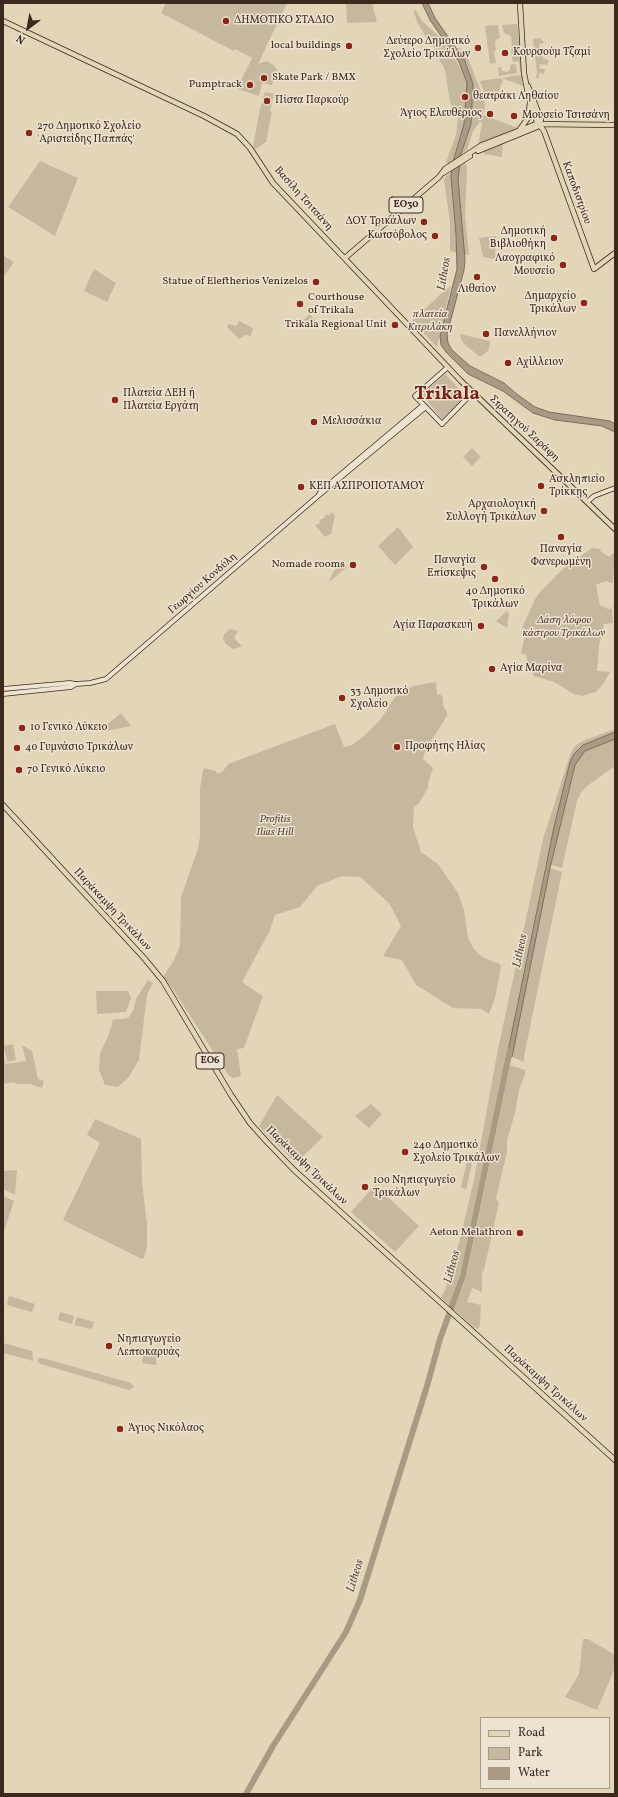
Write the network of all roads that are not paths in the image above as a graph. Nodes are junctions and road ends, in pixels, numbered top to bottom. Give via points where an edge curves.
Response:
1 (520, 3) edge
2 (3, 21) edge
3 (527, 84) junction
4 (530, 99) junction
5 (540, 124) junction
6 (615, 125) edge
7 (520, 129) junction
8 (464, 158) junction
9 (615, 252) edge
10 (345, 258) junction
11 (448, 367) junction
12 (472, 392) junction
13 (424, 406) junction
14 (615, 488) edge
15 (587, 502) junction
16 (615, 529) edge
17 (76, 684) junction
18 (3, 689) edge
19 (3, 694) edge
20 (3, 805) edge
21 (615, 1460) edge

1 - 3 main road via 524,73
2 - 10 main road, Βασίλη Τσιτσάνη via 234,132 250,148 273,183
3 - 4 main road
3 - 5 main road via 541,120
4 - 5 main road via 537,122
4 - 7 main road via 528,118
5 - 6 main road, ΕΟ30
5 - 7 main road, ΕΟ30
5 - 8 main road, ΕΟ30
5 - 9 main road, Καποδιστρίου via 596,267
7 - 8 main road, ΕΟ30 via 489,142
8 - 10 main road, ΕΟ30 via 445,171
10 - 11 main road, Βασίλη Τσιτσάνη
11 - 12 main road, Βασίλη Τσιτσάνη
11 - 13 main road via 415,396
12 - 13 main road via 442,424
12 - 15 main road, Στρατηγού Σαράφη
13 - 17 main road, Γεωργίου Κονδύλη via 321,491 108,677 97,682
14 - 15 main road via 594,496
15 - 16 main road, Στρατηγού Σαράφη
17 - 18 main road
17 - 19 main road via 71,687
20 - 21 main road, Παράκαμψη Τρικάλων / ΕΟ6 via 160,976 224,1085 259,1134 290,1166

